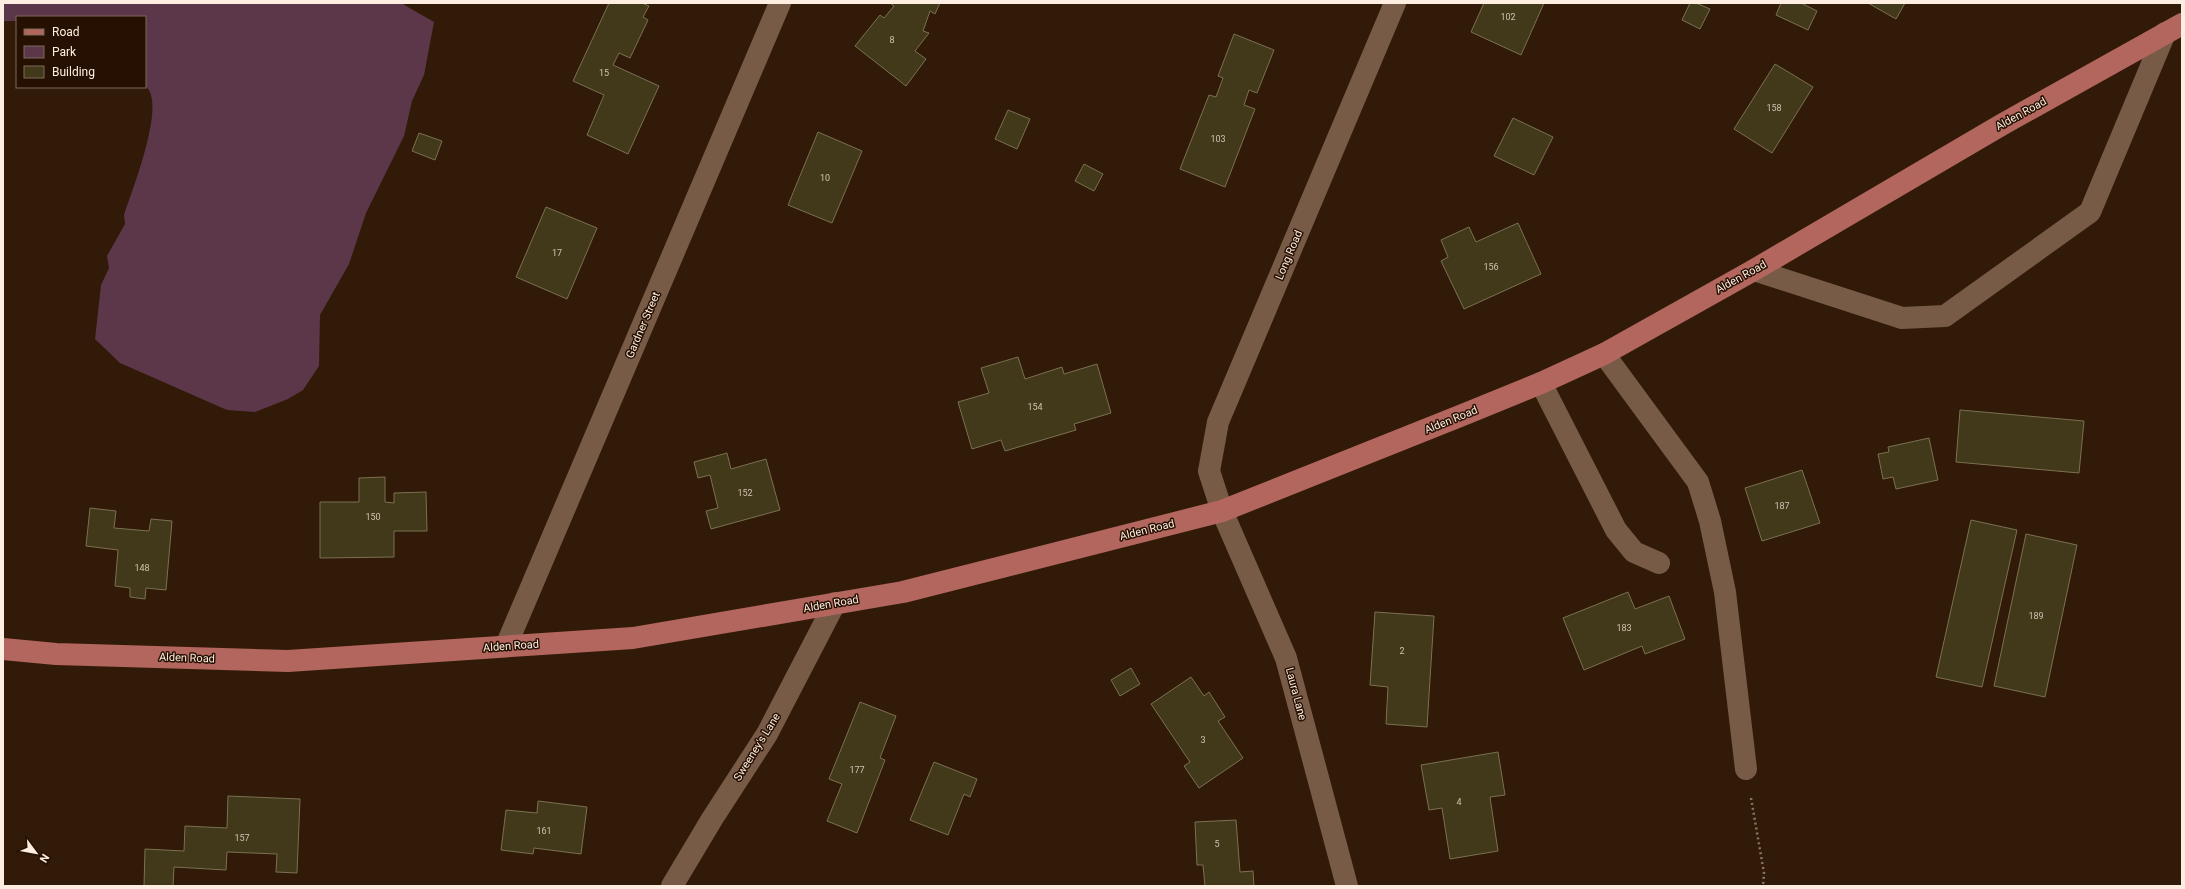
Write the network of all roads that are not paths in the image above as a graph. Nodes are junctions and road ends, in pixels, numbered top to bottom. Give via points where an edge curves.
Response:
1 (780, 3) edge
2 (1395, 3) edge
3 (2174, 28) edge
4 (1754, 270) junction
5 (1604, 354) junction
6 (1541, 383) junction
7 (1222, 511) junction
8 (1659, 563) dead end
9 (835, 604) junction
10 (506, 646) junction
11 (3, 649) edge
12 (1746, 768) road end
13 (672, 886) edge
14 (1347, 886) edge

1 - 10 street, Gardner Street
2 - 7 street, Long Road via 1218,422 1209,470
3 - 4 main road, Alden Road via 2003,124
3 - 4 street via 2090,212 1945,316 1902,318
4 - 5 main road, Alden Road
5 - 6 main road, Alden Road
5 - 12 street via 1698,482 1710,521 1725,592
6 - 7 main road, Alden Road
6 - 8 street via 1616,530 1634,552
7 - 9 main road, Alden Road via 903,592
7 - 14 street, Laura Lane via 1286,658
9 - 10 main road, Alden Road via 633,638
9 - 13 street, Sweeney's Lane via 767,734
10 - 11 main road, Alden Road via 288,661 56,654

